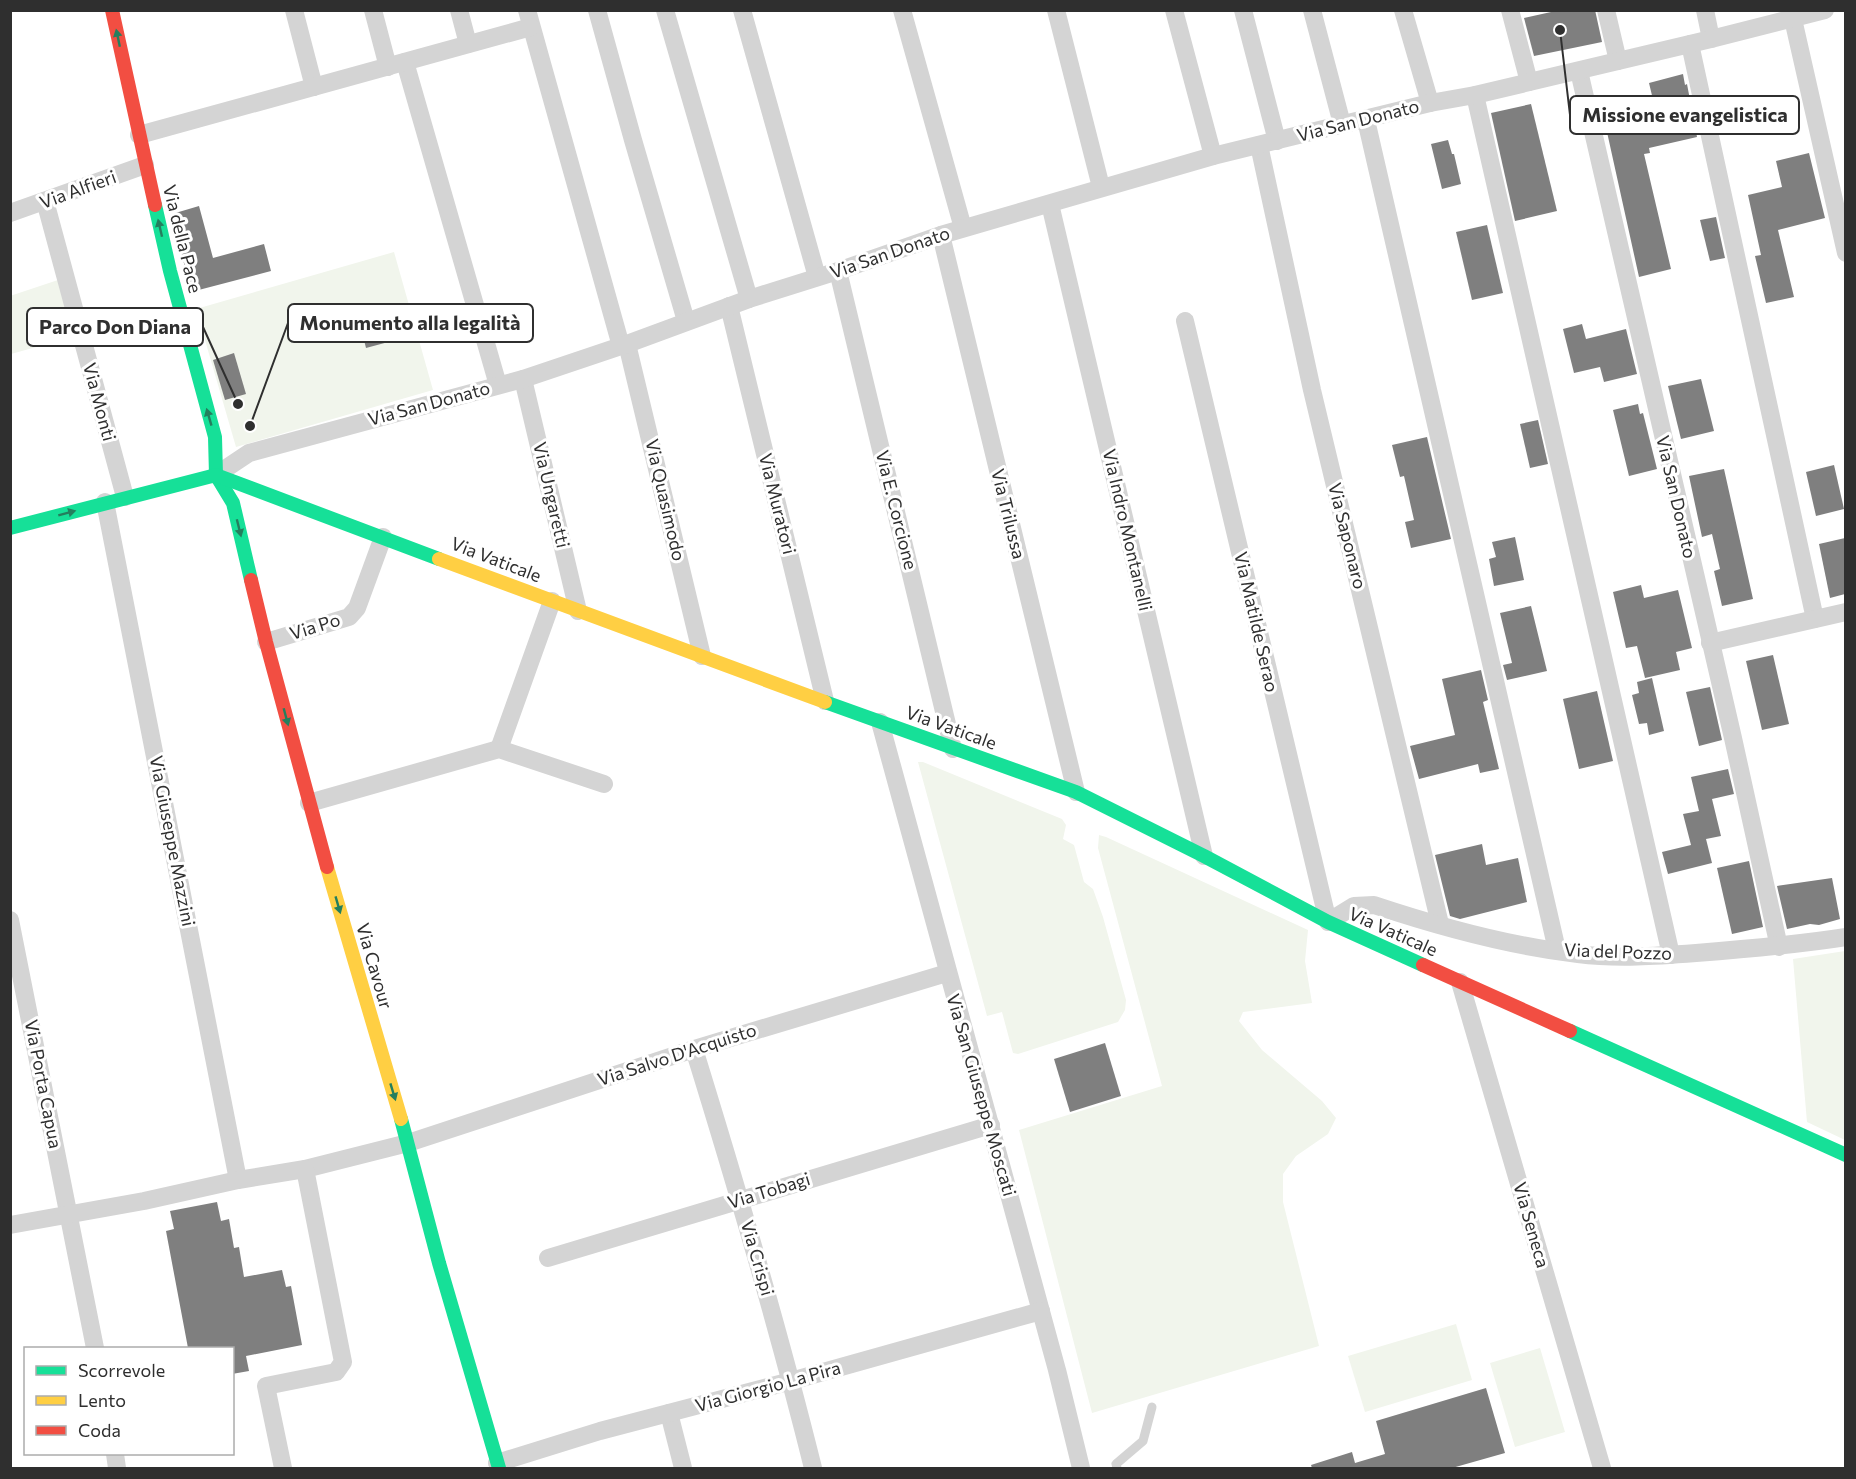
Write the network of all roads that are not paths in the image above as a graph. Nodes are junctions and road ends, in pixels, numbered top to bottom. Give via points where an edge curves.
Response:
1 (112, 10) edge
2 (294, 10) edge
3 (374, 10) edge
4 (459, 10) edge
5 (597, 10) edge
6 (665, 10) edge
7 (742, 10) edge
8 (902, 10) edge
9 (1056, 10) edge
10 (1174, 10) edge
11 (1243, 10) edge
12 (1312, 10) edge
13 (1403, 10) edge
14 (1510, 10) edge
15 (1606, 10) edge
16 (1705, 10) edge
17 (1825, 10) edge
18 (529, 19) edge
19 (1793, 19) junction
20 (1711, 39) junction
21 (468, 44) junction
22 (1690, 44) junction
23 (1618, 61) junction
24 (405, 62) junction
25 (388, 67) junction
26 (1579, 70) junction
27 (1529, 82) junction
28 (314, 87) junction
29 (1475, 95) junction
30 (1430, 104) junction
31 (1366, 120) junction
32 (1342, 124) junction
33 (139, 135) junction
34 (1268, 143) junction
35 (1213, 156) junction
36 (145, 165) junction
37 (1101, 188) junction
38 (45, 201) junction
39 (1050, 204) junction
40 (10, 213) edge
41 (963, 228) junction
42 (941, 235) junction
43 (1845, 253) edge
44 (838, 272) junction
45 (817, 277) junction
46 (749, 299) junction
47 (729, 306) junction
48 (686, 321) junction
49 (1185, 321) dead end
50 (624, 345) junction
51 (524, 379) junction
52 (498, 386) junction
53 (216, 475) junction
54 (125, 497) junction
55 (105, 502) junction
56 (10, 528) edge
57 (383, 537) junction
58 (552, 601) junction
59 (578, 611) junction
60 (1845, 612) edge
61 (1815, 619) junction
62 (266, 642) junction
63 (1710, 643) junction
64 (702, 656) junction
65 (825, 701) junction
66 (880, 722) junction
67 (499, 749) junction
68 (953, 749) junction
69 (604, 784) dead end
70 (1076, 792) junction
71 (309, 803) junction
72 (1204, 856) junction
73 (10, 920) edge
74 (1328, 922) junction
75 (1440, 924) junction
76 (1845, 938) edge
77 (1779, 947) junction
78 (1557, 951) junction
79 (1671, 955) junction
80 (947, 973) junction
81 (1460, 982) junction
82 (694, 1049) junction
83 (991, 1125) junction
84 (408, 1143) junction
85 (1844, 1158) edge
86 (305, 1169) junction
87 (238, 1180) junction
88 (741, 1199) junction
89 (69, 1214) junction
90 (10, 1225) edge
91 (548, 1258) dead end
92 (1041, 1311) junction
93 (95, 1347) edge
94 (791, 1381) junction
95 (1152, 1407) dead end
96 (669, 1413) junction
97 (498, 1466) edge
98 (283, 1468) edge
99 (684, 1468) edge
100 (813, 1468) edge
101 (1081, 1468) edge
102 (1117, 1468) edge
103 (1602, 1468) edge

33 -> 1 street, Via della Pace
2 - 28 street
3 - 25 street
4 - 21 street
5 - 48 street
6 - 46 street
7 - 45 street
8 - 41 street
9 - 37 street
10 - 35 street
11 - 34 street, Via Saponaro
12 - 32 street
13 - 30 street
14 - 27 street
15 - 23 street
16 - 20 street
17 - 19 street, Via San Donato
18 - 21 street
18 - 50 street, Via Quasimodo
19 - 20 street, Via San Donato
19 - 43 street
20 - 22 street, Via San Donato
21 - 24 street
22 - 23 street, Via San Donato
22 - 61 street
23 - 26 street, Via San Donato
24 - 25 street
24 - 52 street
25 - 28 street
26 - 27 street, Via San Donato
26 - 63 street, Via San Donato
27 - 29 street, Via San Donato
28 - 33 street
29 - 30 street, Via San Donato
29 - 79 street
30 - 31 street, Via San Donato
31 - 32 street, Via San Donato
31 - 78 street
32 - 34 street, Via San Donato
33 - 36 street, Via della Pace
34 - 35 street, Via San Donato
34 - 75 street, Via Saponaro via 1312,390
35 - 37 street, Via San Donato
36 - 38 street, Via Alfieri
53 -> 36 street, Via della Pace via 215,437
37 - 39 street, Via San Donato
38 - 40 street, Via Alfieri
38 - 54 street, Via Monti
39 - 41 street, Via San Donato
39 - 72 street, Via Indro Montanelli
41 - 42 street, Via San Donato
42 - 44 street, Via San Donato
42 - 70 street, Via Trilussa
44 - 45 street, Via San Donato
44 - 68 street, Via E. Corcione
45 - 46 street, Via San Donato
46 - 47 street, Via San Donato
47 - 48 street, Via San Donato
47 - 65 street, Via Muratori
48 - 50 street, Via San Donato
49 - 74 street, Via Matilde Serao
50 - 51 street, Via San Donato
50 - 64 street, Via Quasimodo
51 - 52 street, Via San Donato
51 - 59 street, Via Ungaretti
52 - 53 street, Via San Donato via 249,453
53 - 54 street
53 - 57 street, Via Vaticale
53 -> 62 street, Via Cavour via 233,503
54 - 55 street
56 -> 55 street
55 - 87 street, Via Giuseppe Mazzini
57 - 58 street, Via Vaticale
57 - 62 street, Via Po via 357,608 349,616
58 - 59 street, Via Vaticale
58 - 67 street
59 - 64 street, Via Vaticale
60 - 61 street
61 - 63 street
62 -> 71 street, Via Cavour
63 - 77 street, Via San Donato
64 - 65 street, Via Vaticale
65 - 66 street, Via Vaticale
66 - 68 street, Via Vaticale
66 - 80 street, Via San Giuseppe Moscati
67 - 69 street
67 - 71 street
68 - 70 street, Via Vaticale
70 - 72 street, Via Vaticale
71 -> 84 street, Via Cavour
72 - 74 street, Via Vaticale
73 - 89 street, Via Porta Capua
74 - 75 street, Via del Pozzo via 1354,906 1374,905
74 - 81 street, Via Vaticale
75 - 78 street, Via del Pozzo via 1500,941
76 - 77 street, Via del Pozzo
77 - 79 street, Via del Pozzo
78 - 79 street, Via del Pozzo via 1607,956
80 - 82 street, Via Salvo D'Acquisto
80 - 83 street, Via San Giuseppe Moscati
81 - 85 street, Via Vaticale
81 - 103 street, Via Seneca
82 - 84 street, Via Salvo D'Acquisto
82 - 88 street, Via Crispi
83 - 88 street, Via Tobagi
83 - 92 street, Via San Giuseppe Moscati
84 - 86 street, Via Salvo D'Acquisto
84 - 97 street, Via Cavour
86 - 87 street, Via Salvo D'Acquisto
86 - 98 street via 343,1362 336,1372 266,1386
87 - 89 street, Via Salvo D'Acquisto
88 - 91 street, Via Tobagi
88 - 94 street, Via Crispi
89 - 90 street, Via Salvo D'Acquisto
89 - 93 street, Via Porta Capua
92 - 94 street, Via Giorgio La Pira
92 - 101 street, Via San Giuseppe Moscati
94 - 96 street, Via Giorgio La Pira
94 - 100 street, Via Crispi
95 - 102 lane via 1143,1441 1116,1464
96 - 97 street, Via Giorgio La Pira via 600,1431
96 - 99 street

